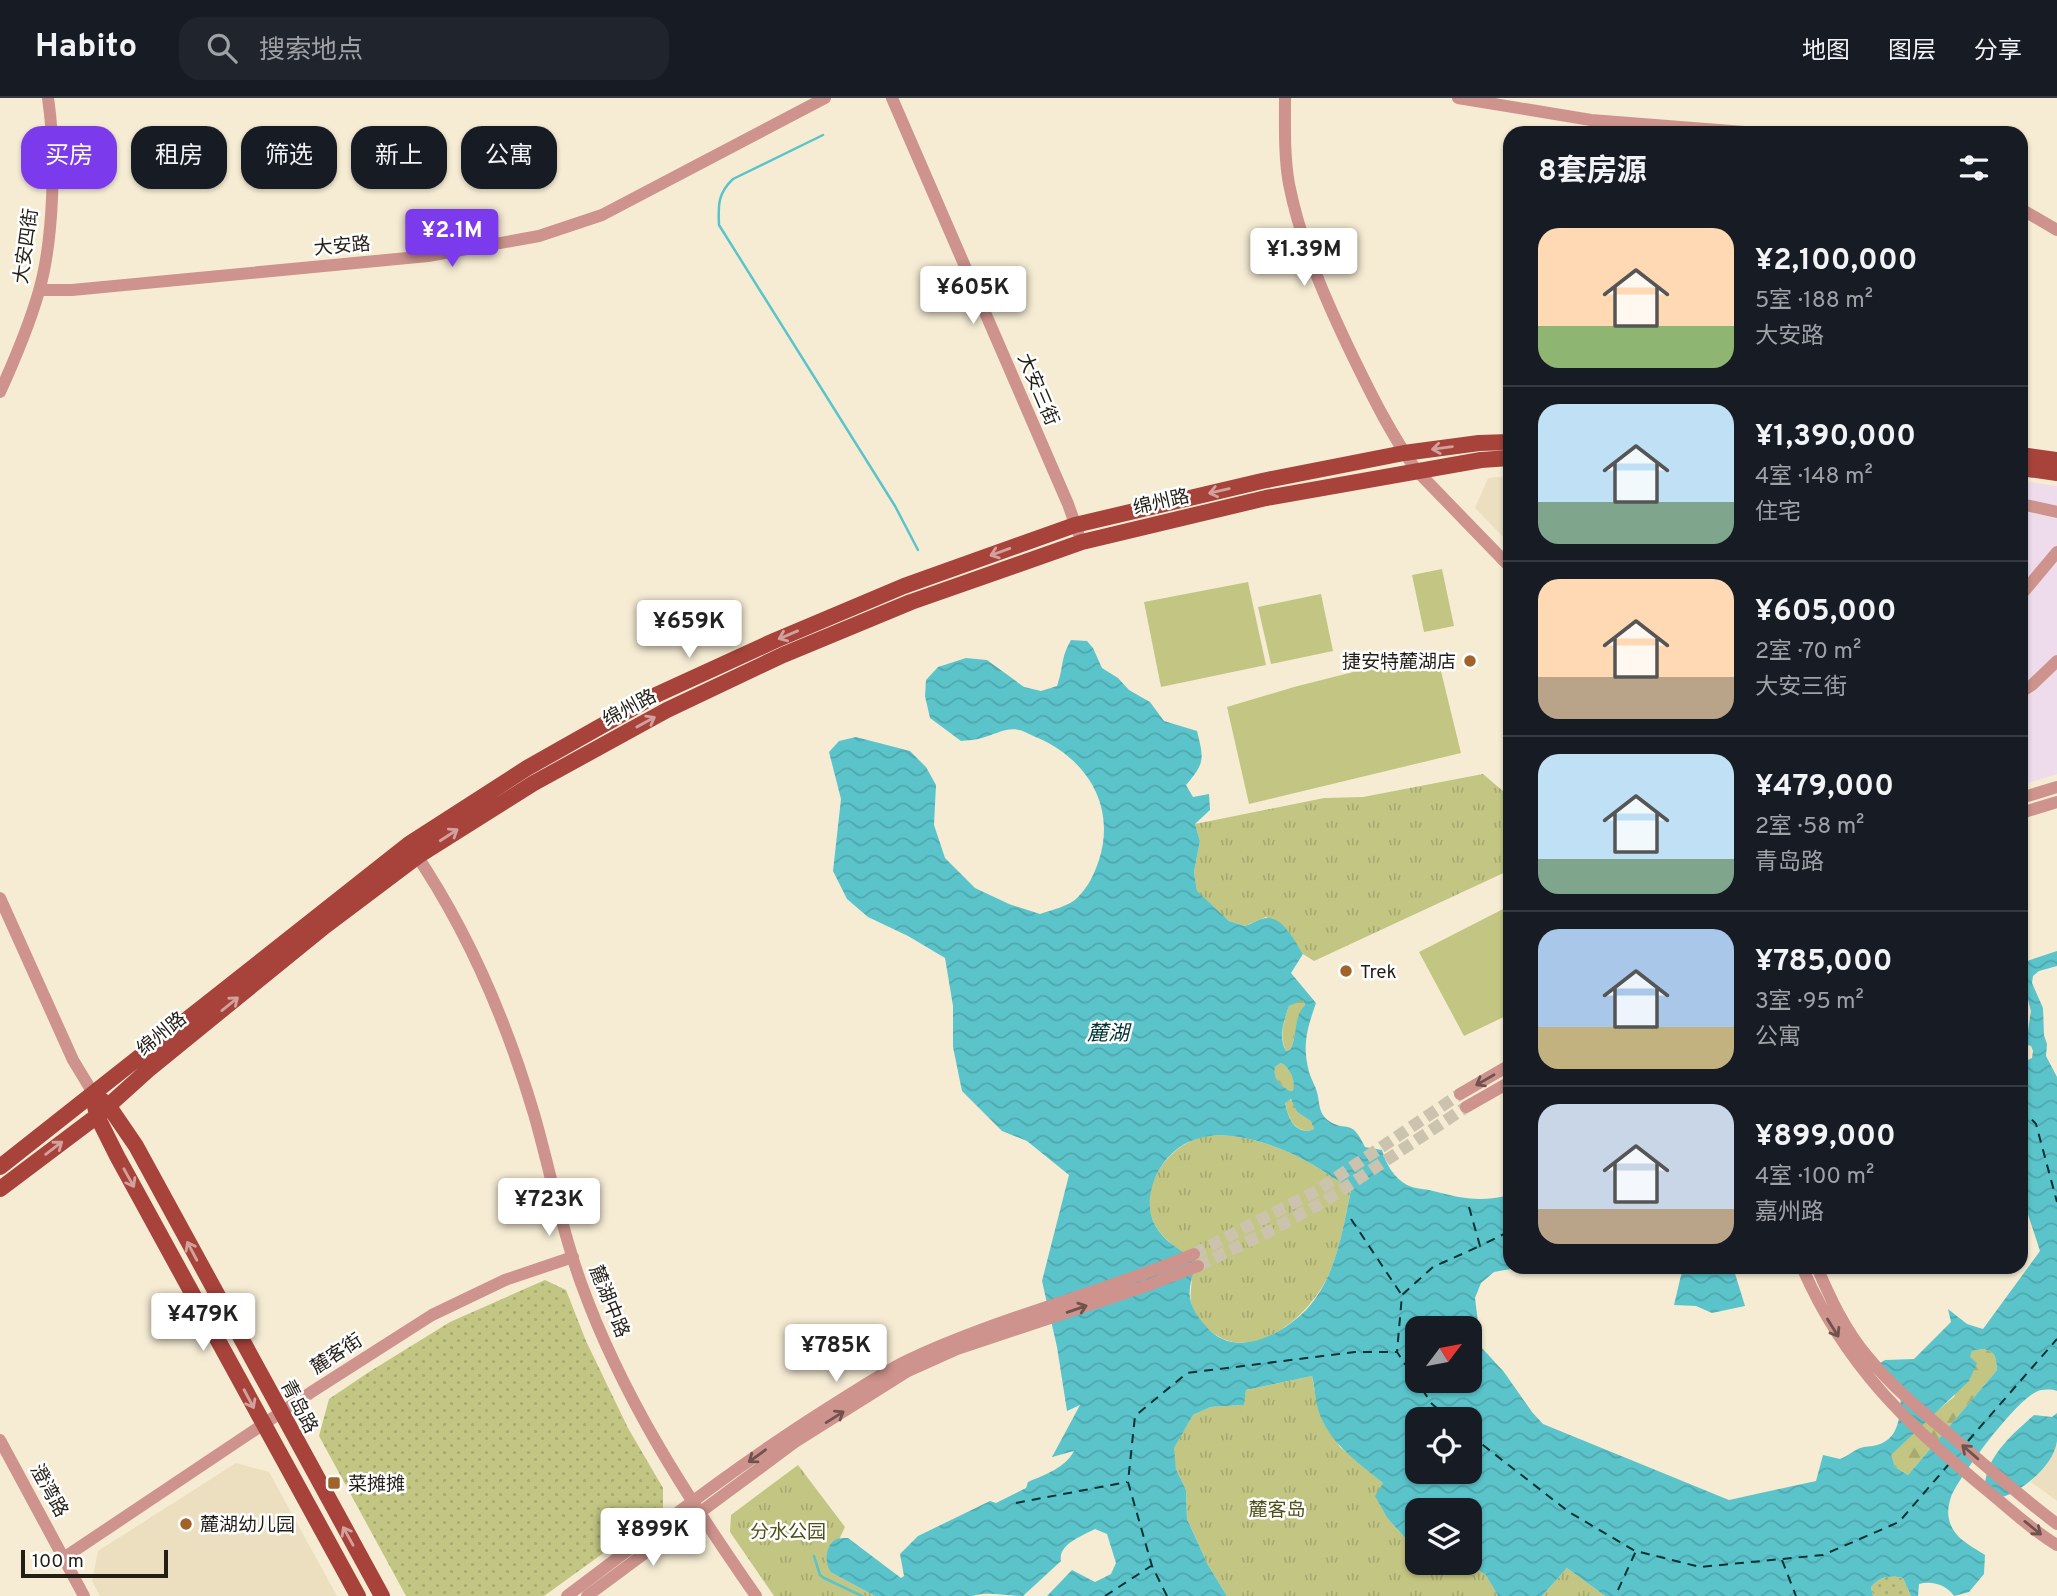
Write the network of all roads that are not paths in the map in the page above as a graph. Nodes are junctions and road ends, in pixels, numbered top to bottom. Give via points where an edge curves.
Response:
1 (48, 98) edge
2 (825, 98) edge
3 (892, 98) edge
4 (1285, 98) edge
5 (1458, 98) edge
6 (1668, 126) edge
7 (2028, 213) edge
8 (2057, 230) edge
9 (40, 290) junction
10 (0, 392) edge
11 (1503, 442) edge
12 (1405, 453) junction
13 (2028, 456) edge
14 (1503, 458) edge
15 (2057, 460) edge
16 (2028, 469) edge
17 (1417, 471) junction
18 (2057, 473) edge
19 (2028, 506) edge
20 (2057, 512) edge
21 (1075, 525) junction
22 (1082, 542) junction
23 (2057, 552) edge
24 (1503, 560) edge
25 (2028, 587) edge
26 (2057, 661) edge
27 (2028, 688) edge
28 (2057, 787) edge
29 (2028, 796) edge
30 (2057, 803) edge
31 (2028, 811) edge
32 (413, 850) junction
33 (0, 898) edge
34 (1503, 1069) edge
35 (1503, 1086) edge
36 (93, 1093) junction
37 (1460, 1094) tunnel mouth
38 (1466, 1107) tunnel mouth
39 (102, 1111) junction
40 (0, 1167) edge
41 (0, 1189) edge
42 (573, 1257) junction
43 (1196, 1260) tunnel mouth
44 (1807, 1274) edge
45 (1819, 1274) edge
46 (1826, 1304) junction
47 (281, 1413) junction
48 (263, 1425) junction
49 (0, 1440) edge
50 (696, 1508) junction
51 (2057, 1524) edge
52 (2057, 1545) edge
53 (65, 1557) junction
54 (84, 1596) edge
55 (359, 1596) edge
56 (382, 1596) edge
57 (567, 1596) edge
58 (587, 1596) edge
59 (756, 1596) edge

1 - 9 street, 大安四街 via 52,185
2 - 9 street, 大安路 via 602,215 539,236 428,256
3 - 21 street, 大安三街
4 - 12 street via 1289,182 1303,237 1327,303
5 - 6 street via 1591,120
7 - 8 street
9 - 10 street, 大安四街
11 -> 12 main road, 绵州路
12 - 17 street
12 -> 21 main road, 绵州路
13 - 15 main road
14 - 17 main road, 绵州路
16 - 18 main road
17 - 22 main road, 绵州路 via 1266,498
17 - 24 street
19 - 20 street
21 - 22 street, 大安三街
21 -> 32 main road, 绵州路 via 904,586 656,695 527,768
32 -> 22 main road, 绵州路 via 667,710 783,655 911,602
23 - 25 street
26 - 27 street
28 - 29 street
30 - 31 street
32 - 36 main road, 绵州路
39 -> 32 main road, 绵州路
32 - 42 street, 麓湖中路 via 468,947 496,1010 533,1112
33 - 36 street, 青岛路 via 73,1060
34 -> 37 street
35 - 38 street
36 - 39 main road, 青岛路
36 - 40 main road, 绵州路
41 -> 39 main road, 绵州路
47 -> 39 main road, 青岛路 via 136,1146
39 -> 48 main road, 青岛路
42 - 47 street, 麓客街 via 466,1297
42 - 50 street, 麓湖中路 via 624,1383
43 - 50 street via 1011,1325 908,1371
44 - 46 street
45 - 46 street
51 -> 46 street via 1895,1386
46 -> 52 street via 1852,1358 1886,1399 1923,1437
47 - 48 street, 麓客街
56 -> 47 main road, 青岛路
48 - 53 street, 麓客街
48 - 55 main road, 青岛路
49 - 53 street, 澄湾路
50 - 57 street
50 - 58 street
50 - 59 street, 麓湖中路
53 - 54 street, 澄湾路

